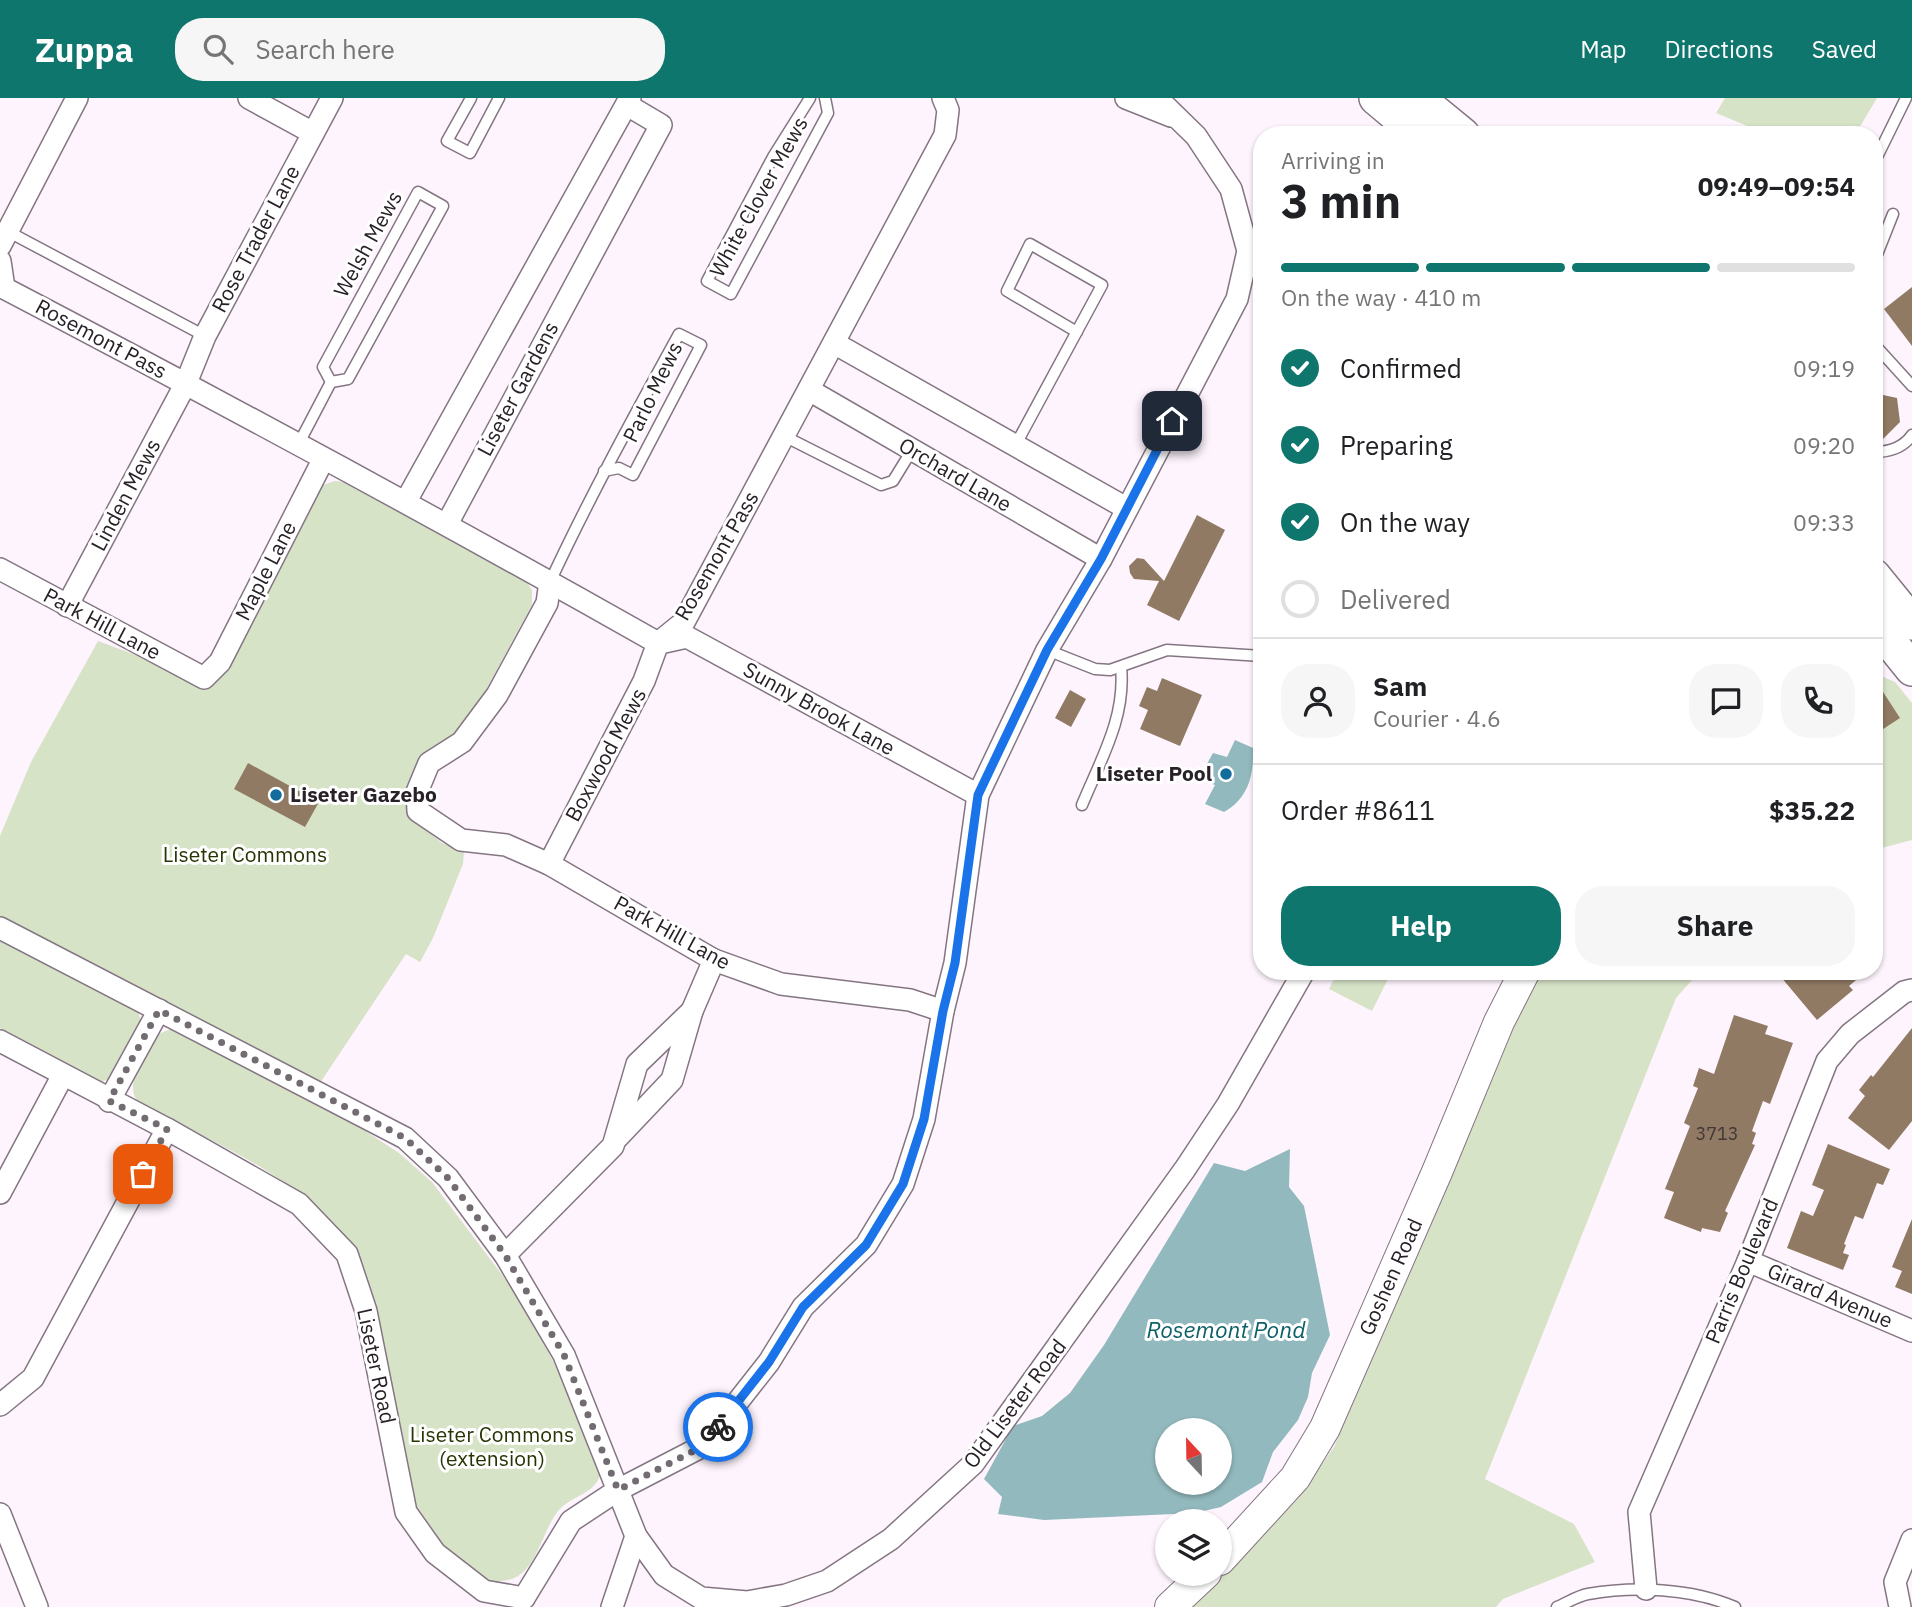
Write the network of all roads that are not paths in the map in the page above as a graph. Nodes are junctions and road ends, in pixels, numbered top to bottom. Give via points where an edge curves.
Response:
1 (77, 98) edge
2 (249, 98) edge
3 (332, 98) edge
4 (471, 98) edge
5 (499, 98) edge
6 (810, 98) edge
7 (825, 98) edge
8 (943, 98) edge
9 (1126, 98) edge
10 (1157, 98) edge
11 (1376, 98) edge
12 (1418, 98) edge
13 (1906, 98) edge
14 (629, 101) edge
15 (1173, 117) junction
16 (1409, 126) edge
17 (1453, 126) edge
18 (313, 133) junction
19 (1883, 145) edge
20 (1893, 215) dead end
21 (4, 238) edge
22 (1883, 240) edge
23 (572, 247) junction
24 (1253, 252) edge
25 (0, 261) edge
26 (1253, 263) edge
27 (1077, 332) junction
28 (205, 336) junction
29 (834, 343) junction
30 (1883, 354) edge
31 (331, 382) junction
32 (186, 383) junction
33 (1912, 386) edge
34 (808, 390) junction
35 (1912, 435) edge
36 (784, 436) junction
37 (298, 445) junction
38 (1016, 446) junction
39 (912, 450) junction
40 (1883, 451) edge
41 (323, 460) junction
42 (604, 471) junction
43 (406, 501) junction
44 (1126, 508) junction
45 (447, 524) junction
46 (1101, 559) junction
47 (0, 569) edge
48 (550, 582) junction
49 (1883, 605) edge
50 (67, 606) junction
51 (1890, 627) edge
52 (658, 643) junction
53 (1047, 650) junction
54 (1253, 655) edge
55 (1121, 667) junction
56 (1912, 668) edge
57 (204, 678) joint
58 (978, 795) junction
59 (1082, 805) dead end
60 (549, 864) junction
61 (0, 928) edge
62 (714, 960) junction
63 (1299, 980) edge
64 (1520, 980) edge
65 (1912, 990) edge
66 (159, 1010) junction
67 (692, 1011) junction
68 (943, 1011) junction
69 (0, 1041) edge
70 (62, 1075) junction
71 (109, 1101) junction
72 (167, 1129) junction
73 (613, 1144) junction
74 (0, 1193) edge
75 (505, 1255) junction
76 (1748, 1261) junction
77 (1912, 1331) edge
78 (0, 1405) edge
79 (618, 1490) junction
80 (0, 1514) edge
81 (636, 1536) junction
82 (1912, 1540) edge
83 (1232, 1548) edge
84 (1192, 1586) edge
85 (1646, 1589) junction
86 (525, 1602) edge
87 (37, 1607) edge
88 (612, 1607) edge
89 (1170, 1607) edge
90 (1557, 1607) edge
91 (1735, 1607) edge
92 (1900, 1607) edge

1 - 21 street
2 - 18 street
3 - 18 street, Rose Trader Lane
4 - 5 lane via 447,141 470,153
6 - 7 lane, White Clover Mews via 707,281 730,294 828,113
8 - 29 street, Rosemont Pass via 948,110 945,135
9 - 15 street, Liseter Road
10 - 15 street, Liseter Road
11 - 16 main road
12 - 17 main road
13 - 19 lane
14 - 23 street, Liseter Gardens
14 - 23 street, Liseter Gardens via 661,125
15 - 24 street, Liseter Road via 1196,136 1231,189
18 - 28 street, Rose Trader Lane
20 - 22 lane
21 - 28 lane
23 - 43 street, Liseter Gardens
23 - 45 street, Liseter Gardens
25 - 32 street, Rosemont Pass via 4,288
26 - 44 street, Liseter Road
27 - 27 lane via 1102,285 1030,244 1007,290
27 - 38 lane
28 - 32 street, Rose Trader Lane
29 - 34 street, Rosemont Pass
29 - 38 street
30 - 33 lane
31 - 31 lane, Welsh Mews via 348,379 443,205 418,192 323,367
31 - 37 lane, Welsh Mews
32 - 37 street
32 - 50 street, Linden Mews
34 - 36 street, Rosemont Pass
34 - 39 street, Orchard Lane
35 - 40 lane via 1895,449
36 - 39 lane via 881,485 893,481
36 - 52 street, Rosemont Pass via 684,622
37 - 41 street
38 - 44 street
39 - 46 street, Orchard Lane
41 - 43 street
41 - 57 street, Maple Lane via 220,662
42 - 42 lane, Parlo Mews via 679,334 701,345 633,475 619,468
42 - 48 lane, Parlo Mews
43 - 45 street
44 - 46 street, Liseter Road
45 - 48 street
46 - 53 street, Liseter Road
47 - 50 street, Park Hill Lane
48 - 52 street
48 - 60 street, Park Hill Lane via 547,603 497,695 462,742 429,763 417,792 418,811 461,840 506,845
49 - 51 main road
50 - 57 street, Park Hill Lane
51 - 56 main road
52 - 58 street, Sunny Brook Lane via 687,637
52 - 60 street, Boxwood Mews via 645,681
53 - 55 lane via 1095,669
53 - 58 street, Liseter Road
54 - 55 lane via 1167,650
55 - 59 lane via 1119,714
58 - 68 street, Liseter Road via 955,963
60 - 62 street, Park Hill Lane
61 - 66 street, Old Liseter Road
62 - 67 street
62 - 68 street, Park Hill Lane via 781,985 910,1000
63 - 81 street, Old Liseter Road via 1185,1169 973,1464 891,1539 827,1581 747,1602 701,1598 664,1575
64 - 83 main road, Goshen Road via 1325,1428 1295,1478
65 - 76 street, Parris Boulevard via 1850,1034 1827,1061
66 - 71 street
66 - 75 street, Old Liseter Road via 405,1138 448,1178
67 - 73 street via 672,1080
67 - 73 street via 637,1064
68 - 79 street, Liseter Road via 924,1119 903,1184 866,1245 803,1307 769,1362 703,1446
69 - 70 street, Liseter Road
70 - 71 street, Liseter Road
70 - 74 street
71 - 72 street, Liseter Road
72 - 78 street via 33,1378
72 - 86 street, Liseter Road via 299,1204 347,1254 366,1311 406,1512 435,1553 484,1591
73 - 75 street
75 - 79 street, Old Liseter Road via 564,1355
76 - 77 street, Girard Avenue
76 - 85 street, Parris Boulevard via 1639,1512
79 - 81 street, Old Liseter Road
79 - 86 street, Liseter Road via 570,1521
80 - 87 street
81 - 88 street
82 - 92 street via 1895,1582
84 - 89 main road
85 - 90 lane via 1585,1595
85 - 91 lane

